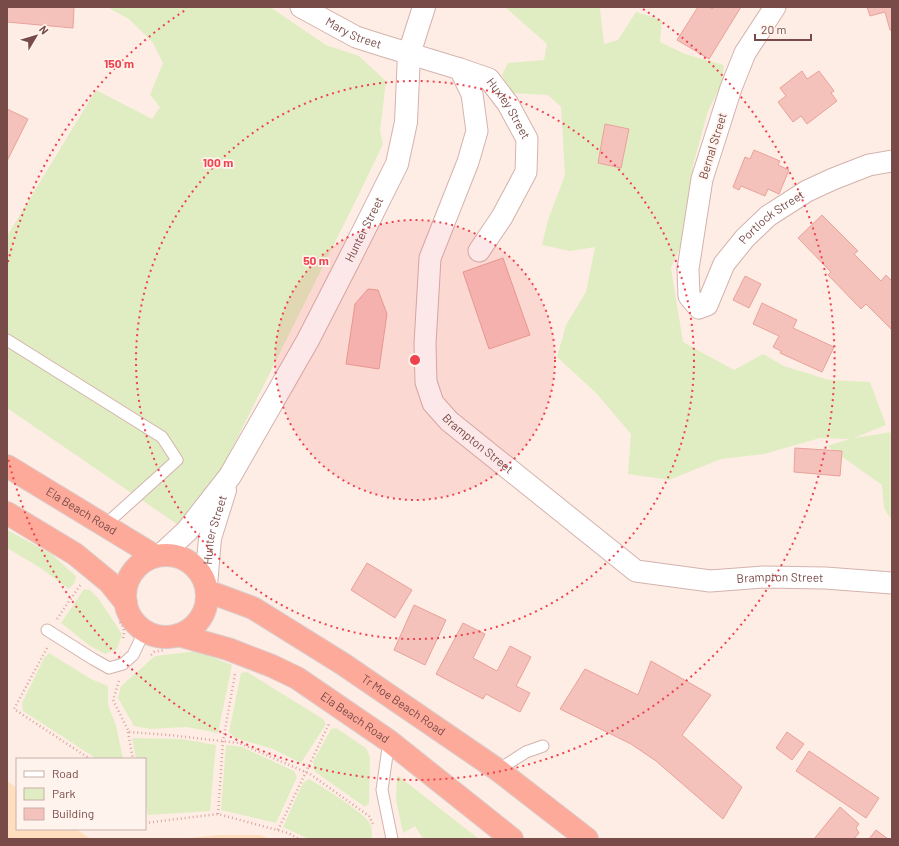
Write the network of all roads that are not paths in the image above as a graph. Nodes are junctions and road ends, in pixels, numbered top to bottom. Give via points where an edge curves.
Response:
1 (301, 7) edge
2 (424, 7) edge
3 (775, 7) edge
4 (409, 54) junction
5 (460, 70) junction
6 (892, 161) edge
7 (479, 251) dead end
8 (689, 296) joint
9 (7, 340) edge
10 (7, 466) edge
11 (230, 476) junction
12 (7, 513) edge
13 (105, 525) junction
14 (158, 555) junction
15 (892, 583) edge
16 (206, 588) junction
17 (126, 603) junction
18 (50, 627) road end
19 (145, 630) junction
20 (173, 642) junction
21 (389, 741) junction
22 (543, 746) dead end
23 (498, 770) junction
24 (392, 839) edge
25 (512, 839) edge
26 (587, 839) edge

1 - 4 street, Mary Street via 356,37
2 - 4 street, Hunter Street
3 - 8 street, Bernal Street via 745,53 702,179 688,268
4 - 5 street
4 - 11 street, Hunter Street via 406,122 397,164 308,340
5 - 7 street, Huxley Street via 489,79 508,104 527,139 526,172 502,217
5 - 15 street, Brampton Street via 472,94 477,131 468,162 430,258 426,382 433,403 449,421 636,571 710,581 764,577
6 - 8 street, Portlock Street via 868,165 833,178 768,216 745,238 724,264 707,305 699,308
9 - 13 lane via 162,437 177,460
10 - 13 highway, Ela Beach Road
11 - 14 street, Hunter Street via 187,531
11 - 16 street, Hunter Street via 210,538
12 - 17 highway via 75,554 109,582
13 - 14 highway, Ela Beach Road
14 - 16 highway via 173,555 194,565 201,574
14 - 17 highway via 144,561 135,569 129,579
16 - 20 highway via 206,605 201,618
16 - 23 highway, Tr Moe Beach Road via 252,608 343,664
17 - 19 highway via 136,623
18 - 19 lane via 109,668 123,664 133,655
19 - 20 highway via 155,635 166,636
20 - 21 highway, Ela Beach Road via 228,649 272,666 298,678
21 - 24 lane via 382,790
21 - 25 highway, Ela Beach Road
22 - 23 lane via 526,752
23 - 26 highway, Tr Moe Beach Road

